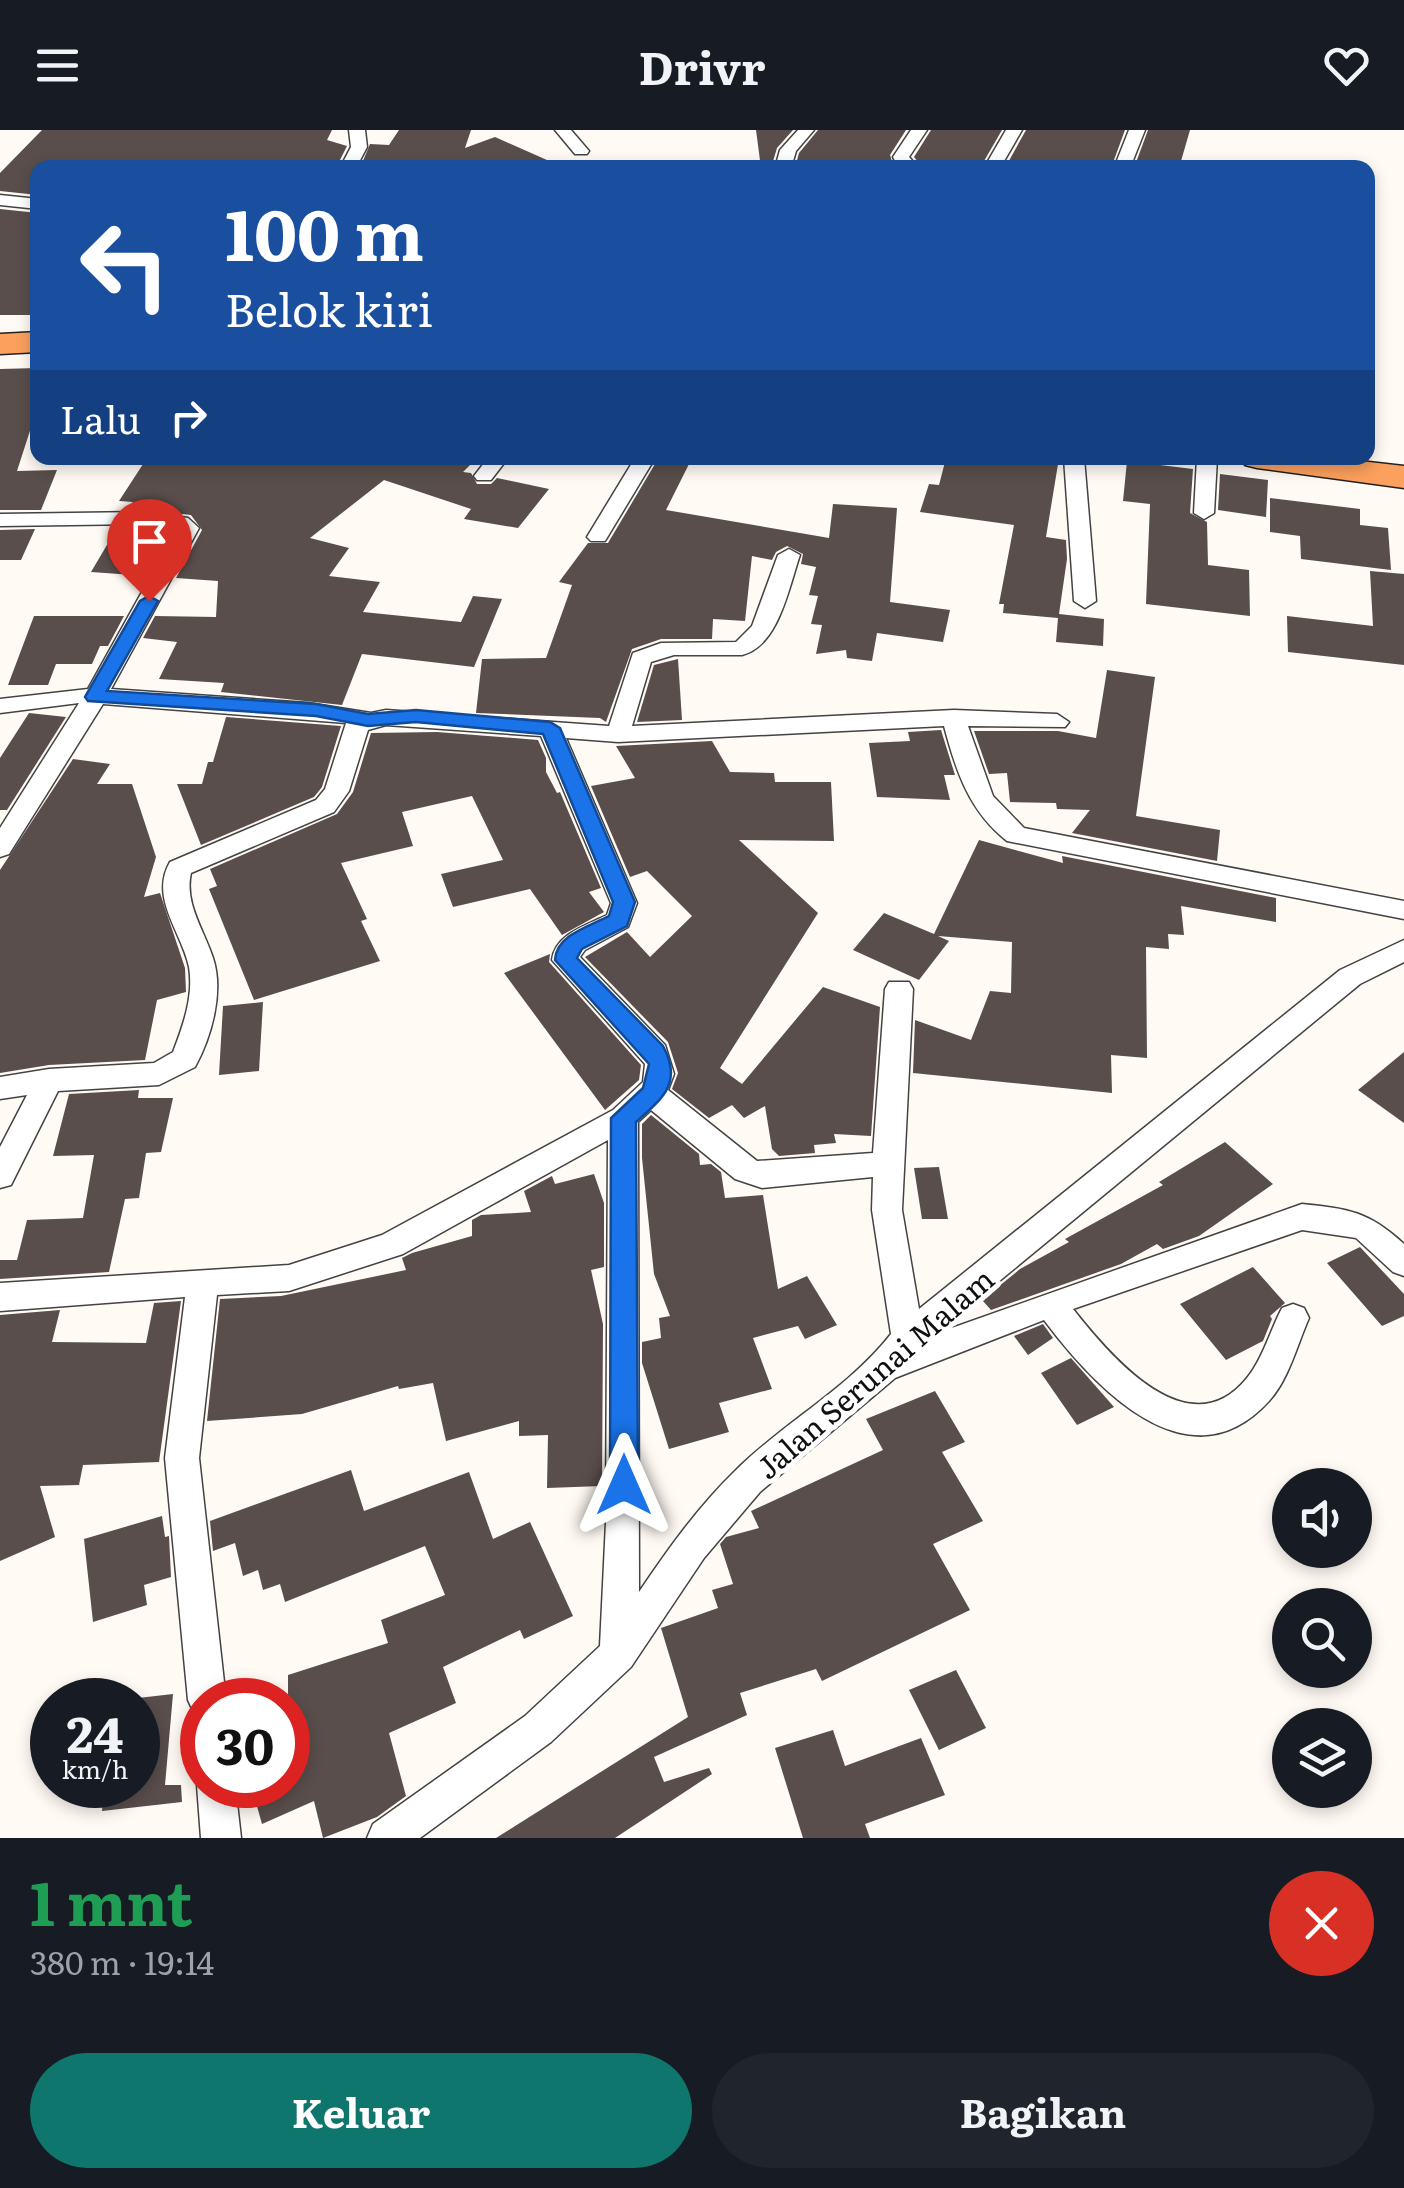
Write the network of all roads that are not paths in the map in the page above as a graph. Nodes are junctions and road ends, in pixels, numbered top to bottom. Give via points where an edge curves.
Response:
1 (357, 130) edge
2 (564, 130) edge
3 (806, 130) edge
4 (919, 130) edge
5 (1014, 130) edge
6 (1138, 130) edge
7 (581, 150) dead end
8 (352, 160) edge
9 (785, 160) edge
10 (900, 160) edge
11 (997, 160) edge
12 (1125, 160) edge
13 (0, 200) edge
14 (30, 203) edge
15 (30, 342) edge
16 (0, 344) edge
17 (30, 355) edge
18 (0, 356) edge
19 (493, 465) edge
20 (641, 465) edge
21 (1075, 465) edge
22 (1207, 465) edge
23 (484, 476) dead end
24 (1204, 513) dead end
25 (0, 520) edge
26 (598, 537) dead end
27 (789, 556) dead end
28 (1085, 601) dead end
29 (95, 697) junction
30 (0, 706) edge
31 (954, 718) junction
32 (368, 720) junction
33 (1057, 722) dead end
34 (550, 728) junction
35 (618, 734) junction
36 (0, 848) edge
37 (1404, 910) edge
38 (1404, 950) edge
39 (900, 989) dead end
40 (49, 1080) junction
41 (0, 1088) edge
42 (652, 1094) junction
43 (624, 1118) junction
44 (888, 1163) junction
45 (0, 1176) edge
46 (1404, 1263) edge
47 (203, 1281) junction
48 (0, 1297) edge
49 (1050, 1304) junction
50 (1293, 1318) dead end
51 (908, 1337) junction
52 (884, 1368) junction
53 (618, 1654) junction
54 (205, 1678) edge
55 (218, 1808) edge
56 (221, 1838) edge
57 (387, 1838) edge

1 - 8 street
2 - 7 street
3 - 9 street
4 - 10 street
5 - 11 street
6 - 12 street
13 - 14 street
15 - 16 highway
17 - 18 highway
19 - 23 street
20 - 26 street
21 - 28 street
22 - 24 street
25 - 29 street via 142,518 188,528
27 - 35 street via 762,629 742,648 662,649 641,658
29 - 30 street
29 - 32 street via 316,710
29 - 36 street
31 - 33 street
31 - 35 street
31 - 37 street via 972,784 988,812 1016,835
32 - 34 street via 416,716
32 - 40 street via 353,733 337,792 325,806 179,868 174,889 202,968 202,998 185,1059 159,1074
34 - 35 street
34 - 42 street via 624,902 619,920 574,943 566,960 655,1053 660,1078
38 - 51 street, Jalan Serunai Malam via 1350,978
39 - 44 street
40 - 41 street
40 - 45 street
42 - 43 street
42 - 44 street via 762,1176
43 - 47 street via 392,1245 289,1278
43 - 53 street
44 - 51 street via 887,1210
46 - 49 street via 1367,1229 1302,1216
47 - 48 street
47 - 54 street via 182,1458
49 - 50 street via 1117,1382 1175,1417 1202,1422 1235,1410 1258,1391
49 - 52 street
51 - 52 street, Jalan Serunai Malam
52 - 53 street, Jalan Serunai Malam via 748,1481 691,1546
53 - 57 street, Jalan Serunai Malam via 538,1730
55 - 56 street

